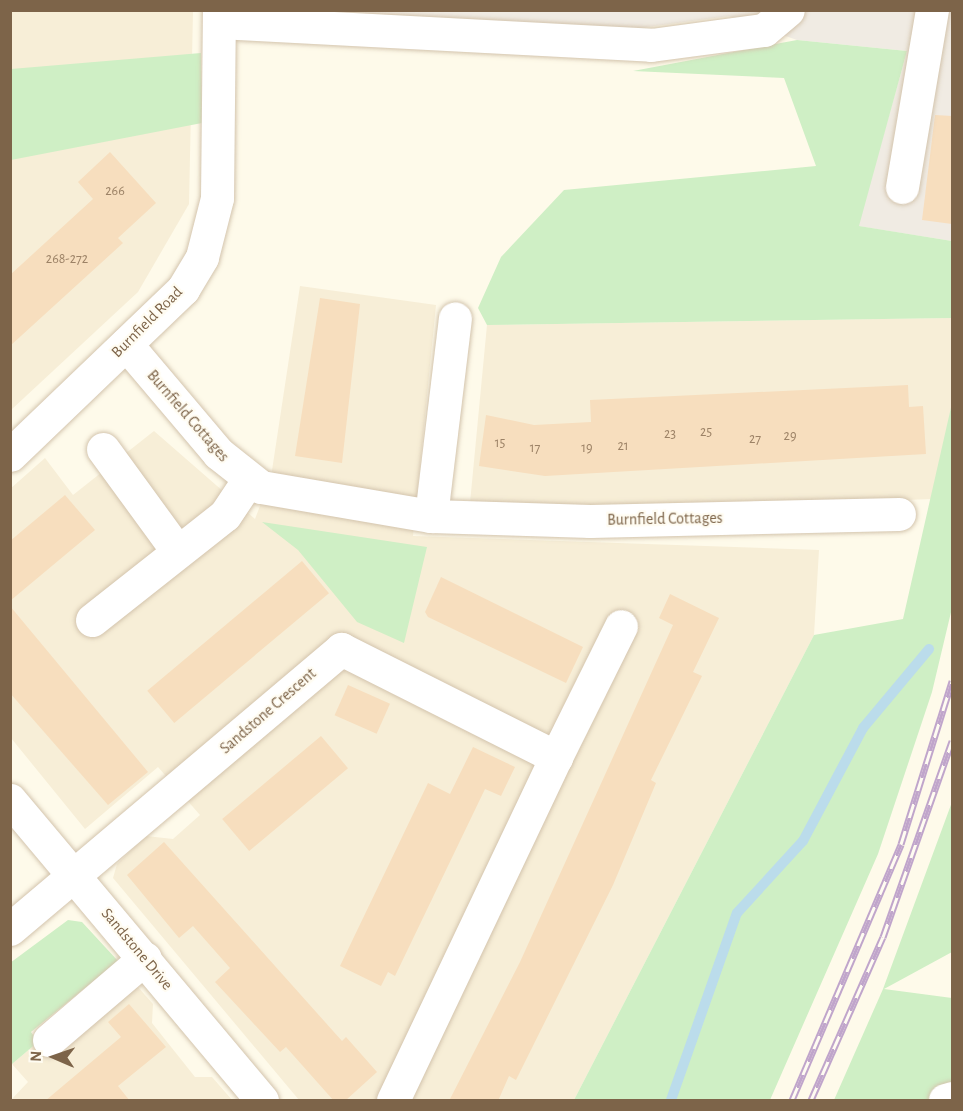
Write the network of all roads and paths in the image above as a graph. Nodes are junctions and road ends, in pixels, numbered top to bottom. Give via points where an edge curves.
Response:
1 (932, 10) edge
2 (785, 11) edge
3 (219, 16) edge
4 (902, 187) dead end
5 (455, 318) dead end
6 (126, 344) junction
7 (103, 449) dead end
8 (10, 454) edge
9 (249, 479) junction
10 (899, 514) dead end
11 (431, 516) junction
12 (178, 552) junction
13 (92, 620) dead end
14 (621, 626) dead end
15 (556, 757) junction
16 (10, 800) edge
17 (73, 874) junction
18 (10, 929) edge
19 (145, 958) junction
20 (49, 1040) dead end
21 (952, 1098) edge
22 (262, 1101) edge
23 (393, 1101) edge
24 (945, 1101) edge

1 - 4 street
2 - 3 street via 764,30 651,45
3 - 6 street, Burnfield Road via 217,198 202,257 183,289
5 - 11 street
6 - 8 street, Burnfield Road
6 - 9 street, Burnfield Cottages via 192,425
7 - 12 street
9 - 11 street, Burnfield Cottages via 261,487
9 - 12 street via 225,515
10 - 11 street, Burnfield Cottages via 590,521
12 - 13 street
14 - 15 street
15 - 17 street, Sandstone Crescent via 340,649
15 - 23 street
16 - 17 street, Sandstone Drive
17 - 18 street, Sandstone Crescent
17 - 19 street, Sandstone Drive
19 - 20 street
19 - 22 street, Sandstone Drive
21 - 24 street

